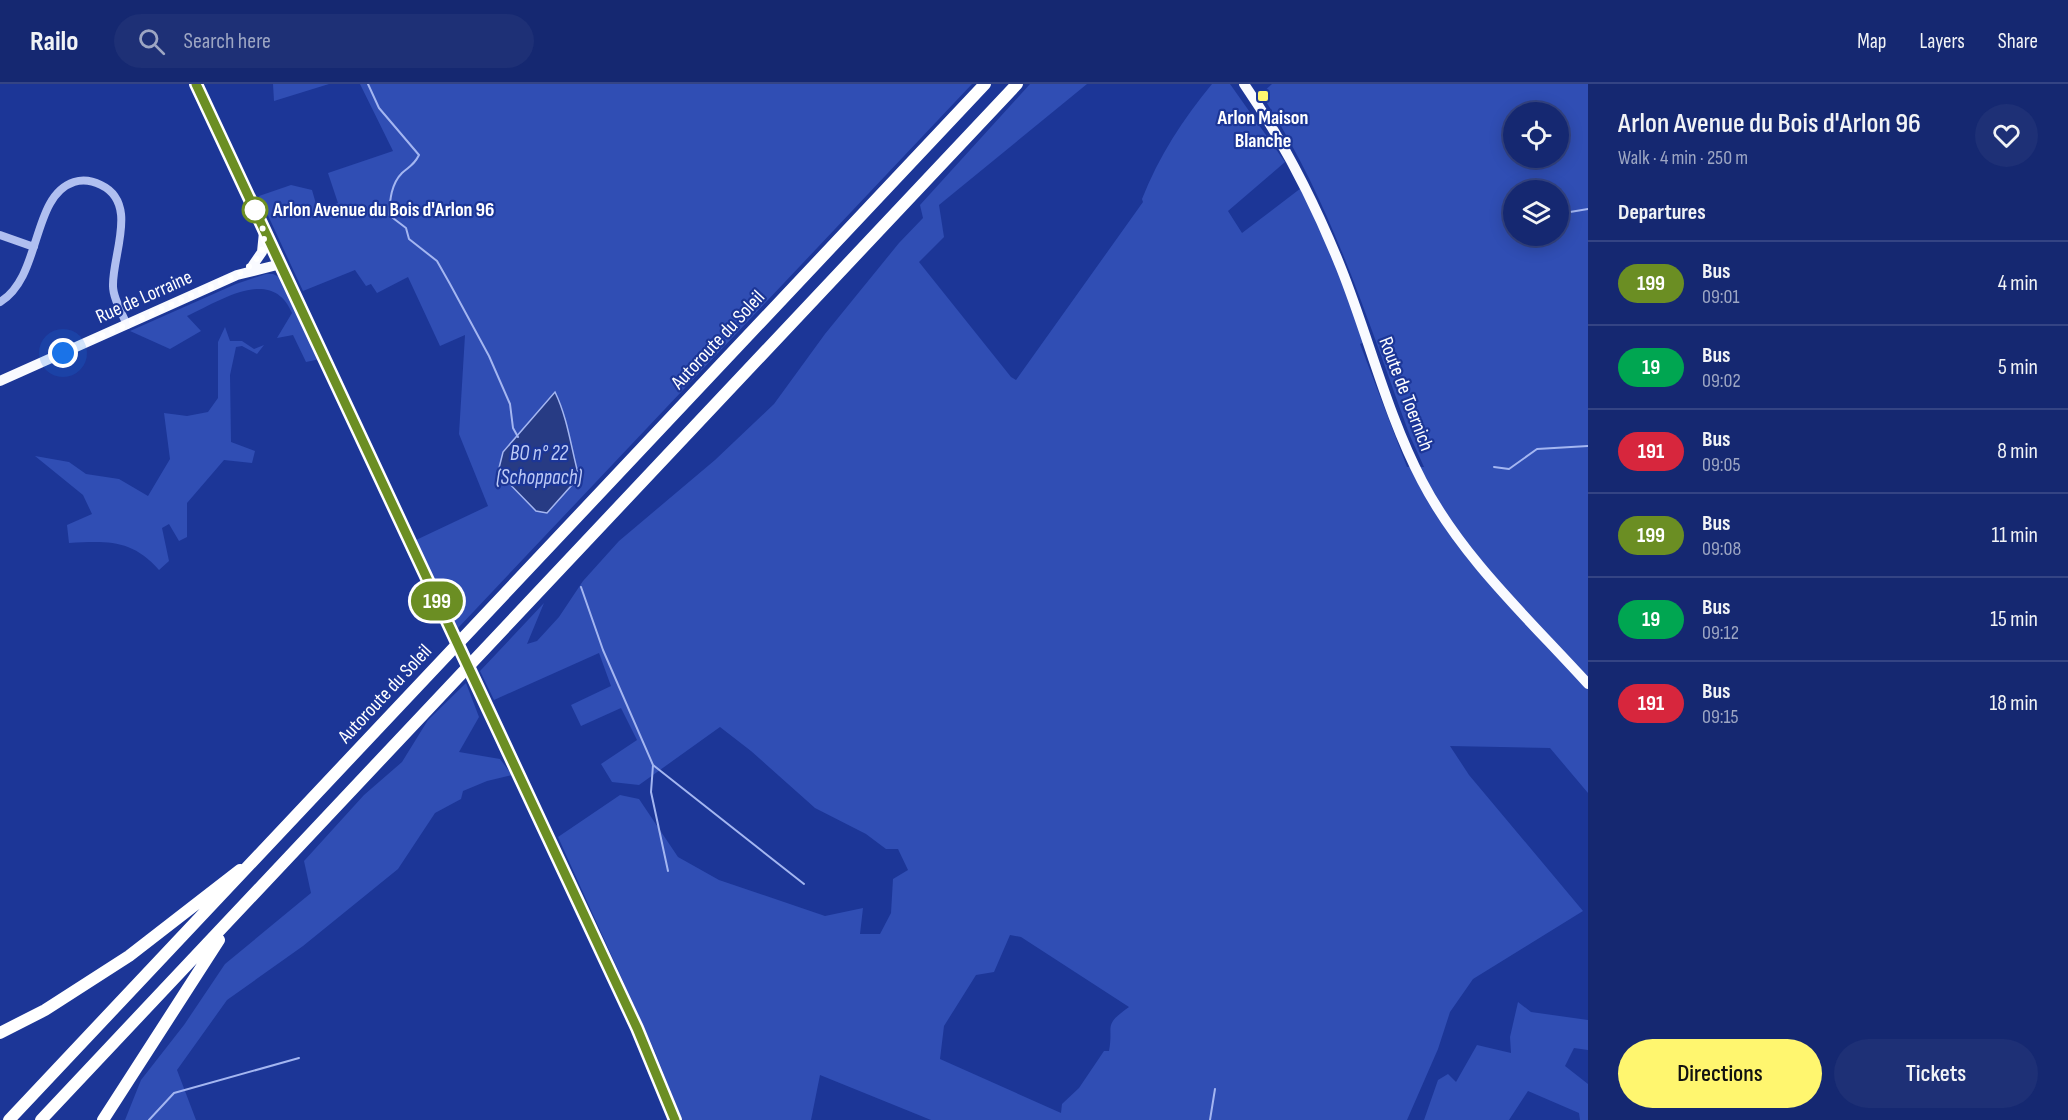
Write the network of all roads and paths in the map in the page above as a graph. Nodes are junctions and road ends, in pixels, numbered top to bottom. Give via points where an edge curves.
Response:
1 (196, 84) edge
2 (986, 84) edge
3 (1017, 84) edge
4 (1244, 84) edge
5 (264, 230) junction
6 (0, 235) edge
7 (34, 247) junction
8 (279, 261) junction
9 (254, 265) junction
10 (237, 275) junction
11 (0, 302) edge
12 (127, 325) junction
13 (0, 381) edge
14 (1588, 684) edge
15 (256, 859) junction
16 (228, 923) junction
17 (0, 1033) edge
18 (9, 1120) edge
19 (41, 1120) edge
20 (103, 1120) edge
21 (675, 1120) edge

1 - 5 main road
2 - 15 highway, Autoroute du Soleil
3 - 16 highway
4 - 14 main road, Route de Toernich via 1305,185 1342,269 1392,410 1423,483 1479,563
5 - 8 main road
5 - 9 main road via 262,252
6 - 7 street
7 - 11 street via 22,279 13,293
7 - 12 street via 51,201 61,188 76,181 92,181 107,188 118,201 122,217 112,285
8 - 9 main road, Rue de Lorraine
8 - 10 main road, Rue de Lorraine
8 - 21 main road, bridge via 637,1028
9 - 10 main road, Rue de Lorraine
10 - 12 main road, Rue de Lorraine
12 - 13 main road, Rue de Lorraine
15 - 17 highway via 226,878 129,956 45,1010
15 - 18 highway, Autoroute du Soleil
16 - 19 highway
16 - 20 highway

